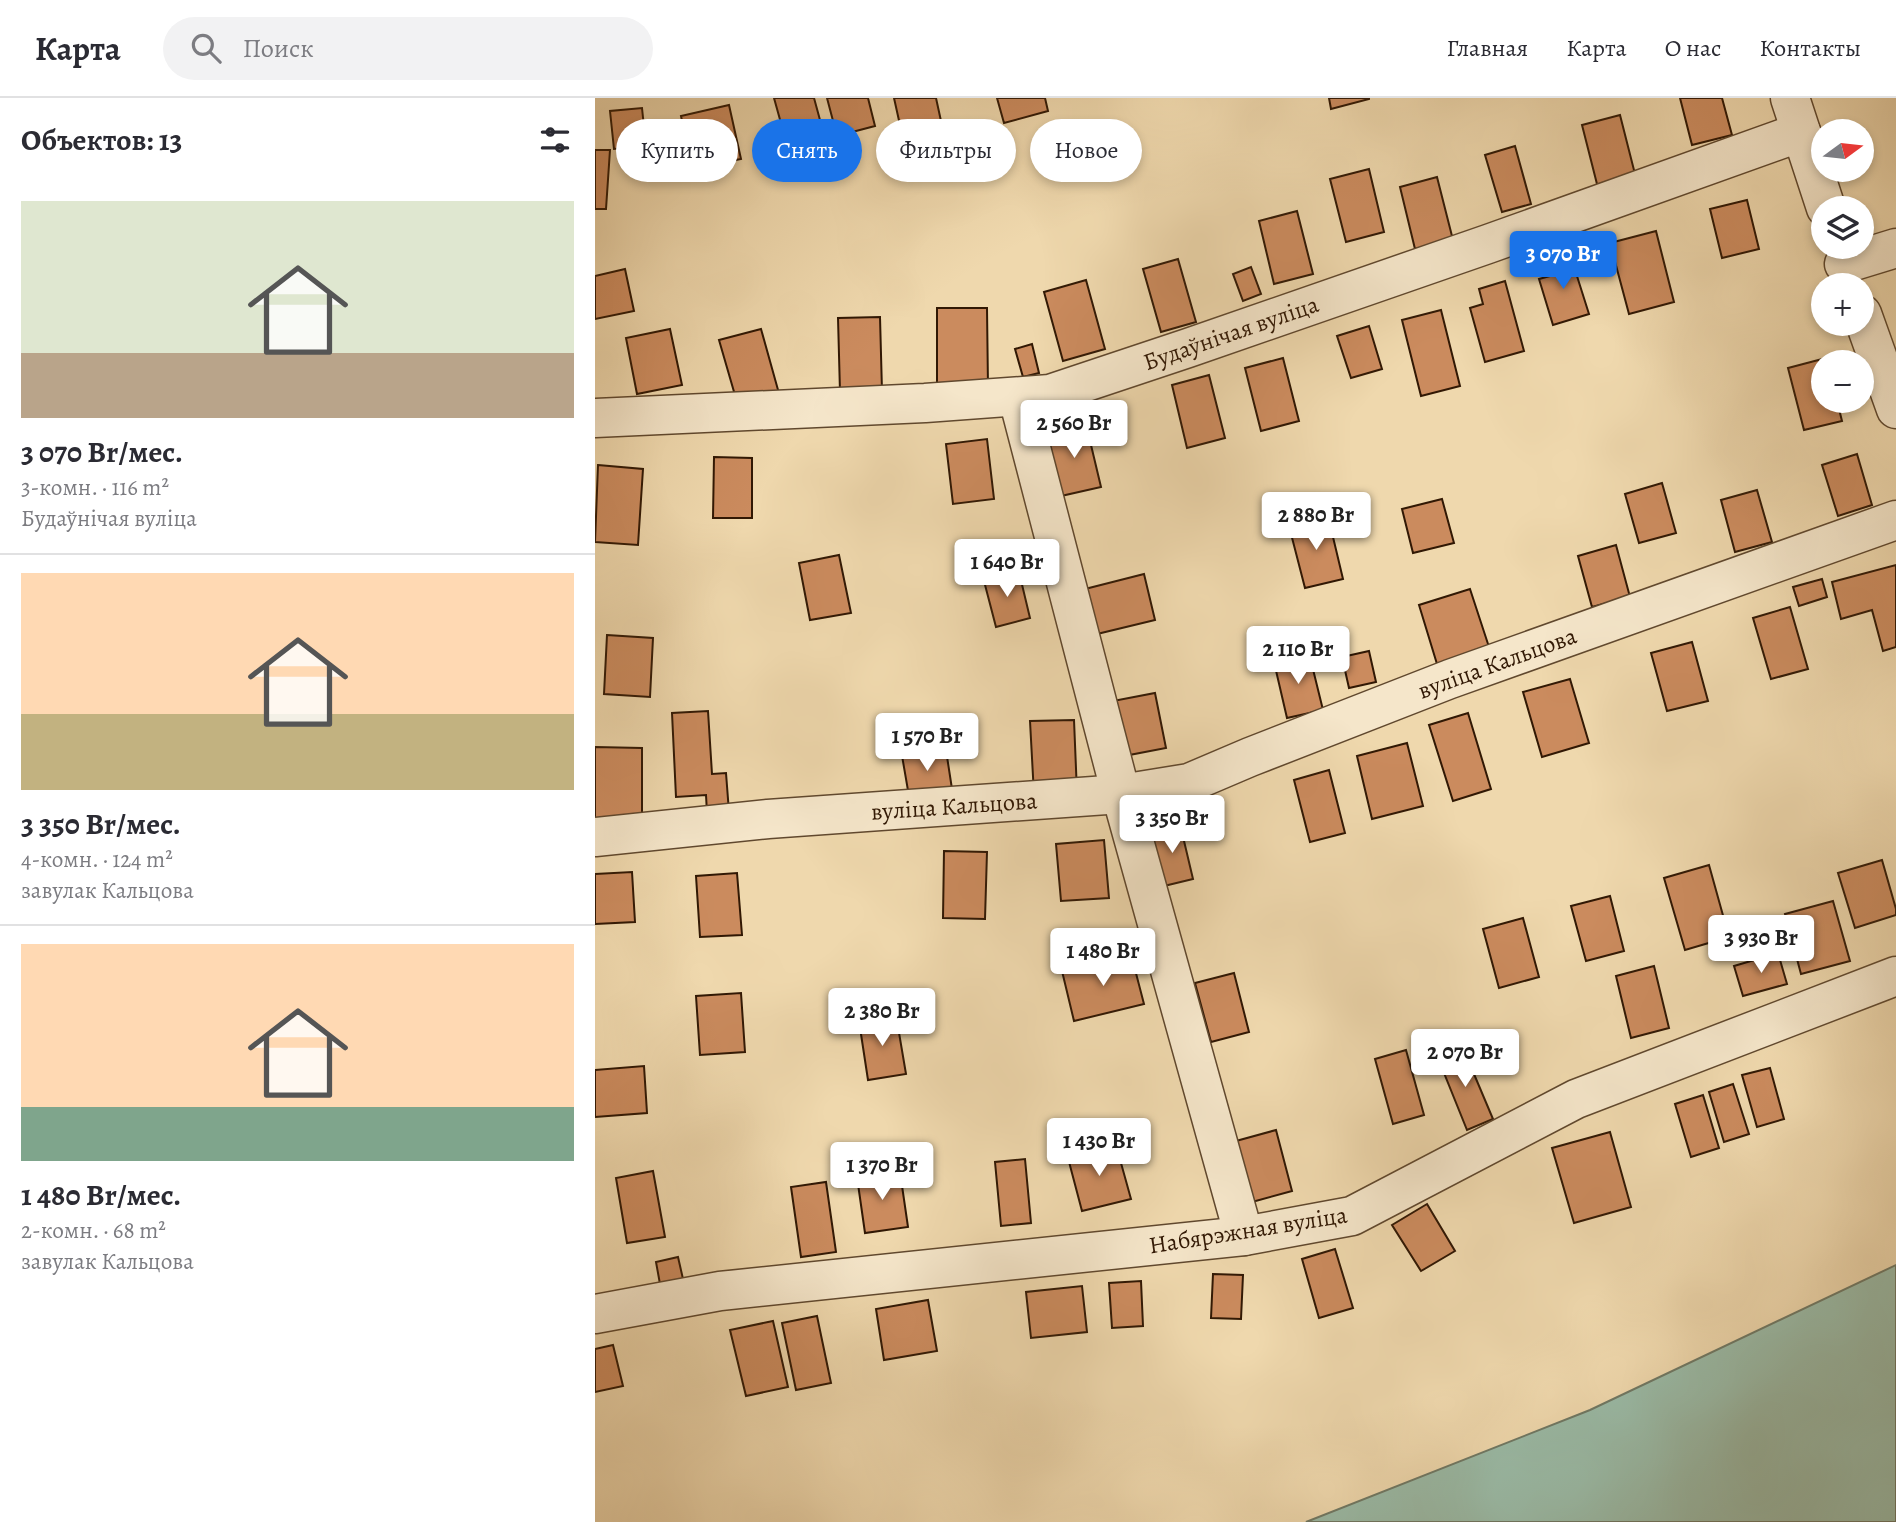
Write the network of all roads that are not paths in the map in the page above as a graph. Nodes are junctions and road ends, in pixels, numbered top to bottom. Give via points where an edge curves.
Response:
1 (1795, 115) edge
2 (1822, 196) edge
3 (1896, 248) edge
4 (1845, 265) edge
5 (1870, 336) edge
6 (1018, 398) junction
7 (1896, 409) edge
8 (595, 418) edge
9 (1896, 520) edge
10 (1121, 794) junction
11 (595, 837) edge
12 (1896, 976) edge
13 (1244, 1236) junction
14 (595, 1314) edge

1 - 2 street
1 - 6 street, Будаўнічая вуліца via 1487,244 1050,394
3 - 4 street
5 - 7 street
6 - 8 street, Будаўнічая вуліца
6 - 10 street
9 - 10 street, вуліца Кальцова via 1450,679 1189,783
10 - 11 street, вуліца Кальцова via 768,819
10 - 13 street
12 - 13 street, Набярэжная вуліца via 1576,1098 1352,1216
13 - 14 street, Набярэжная вуліца via 720,1291

